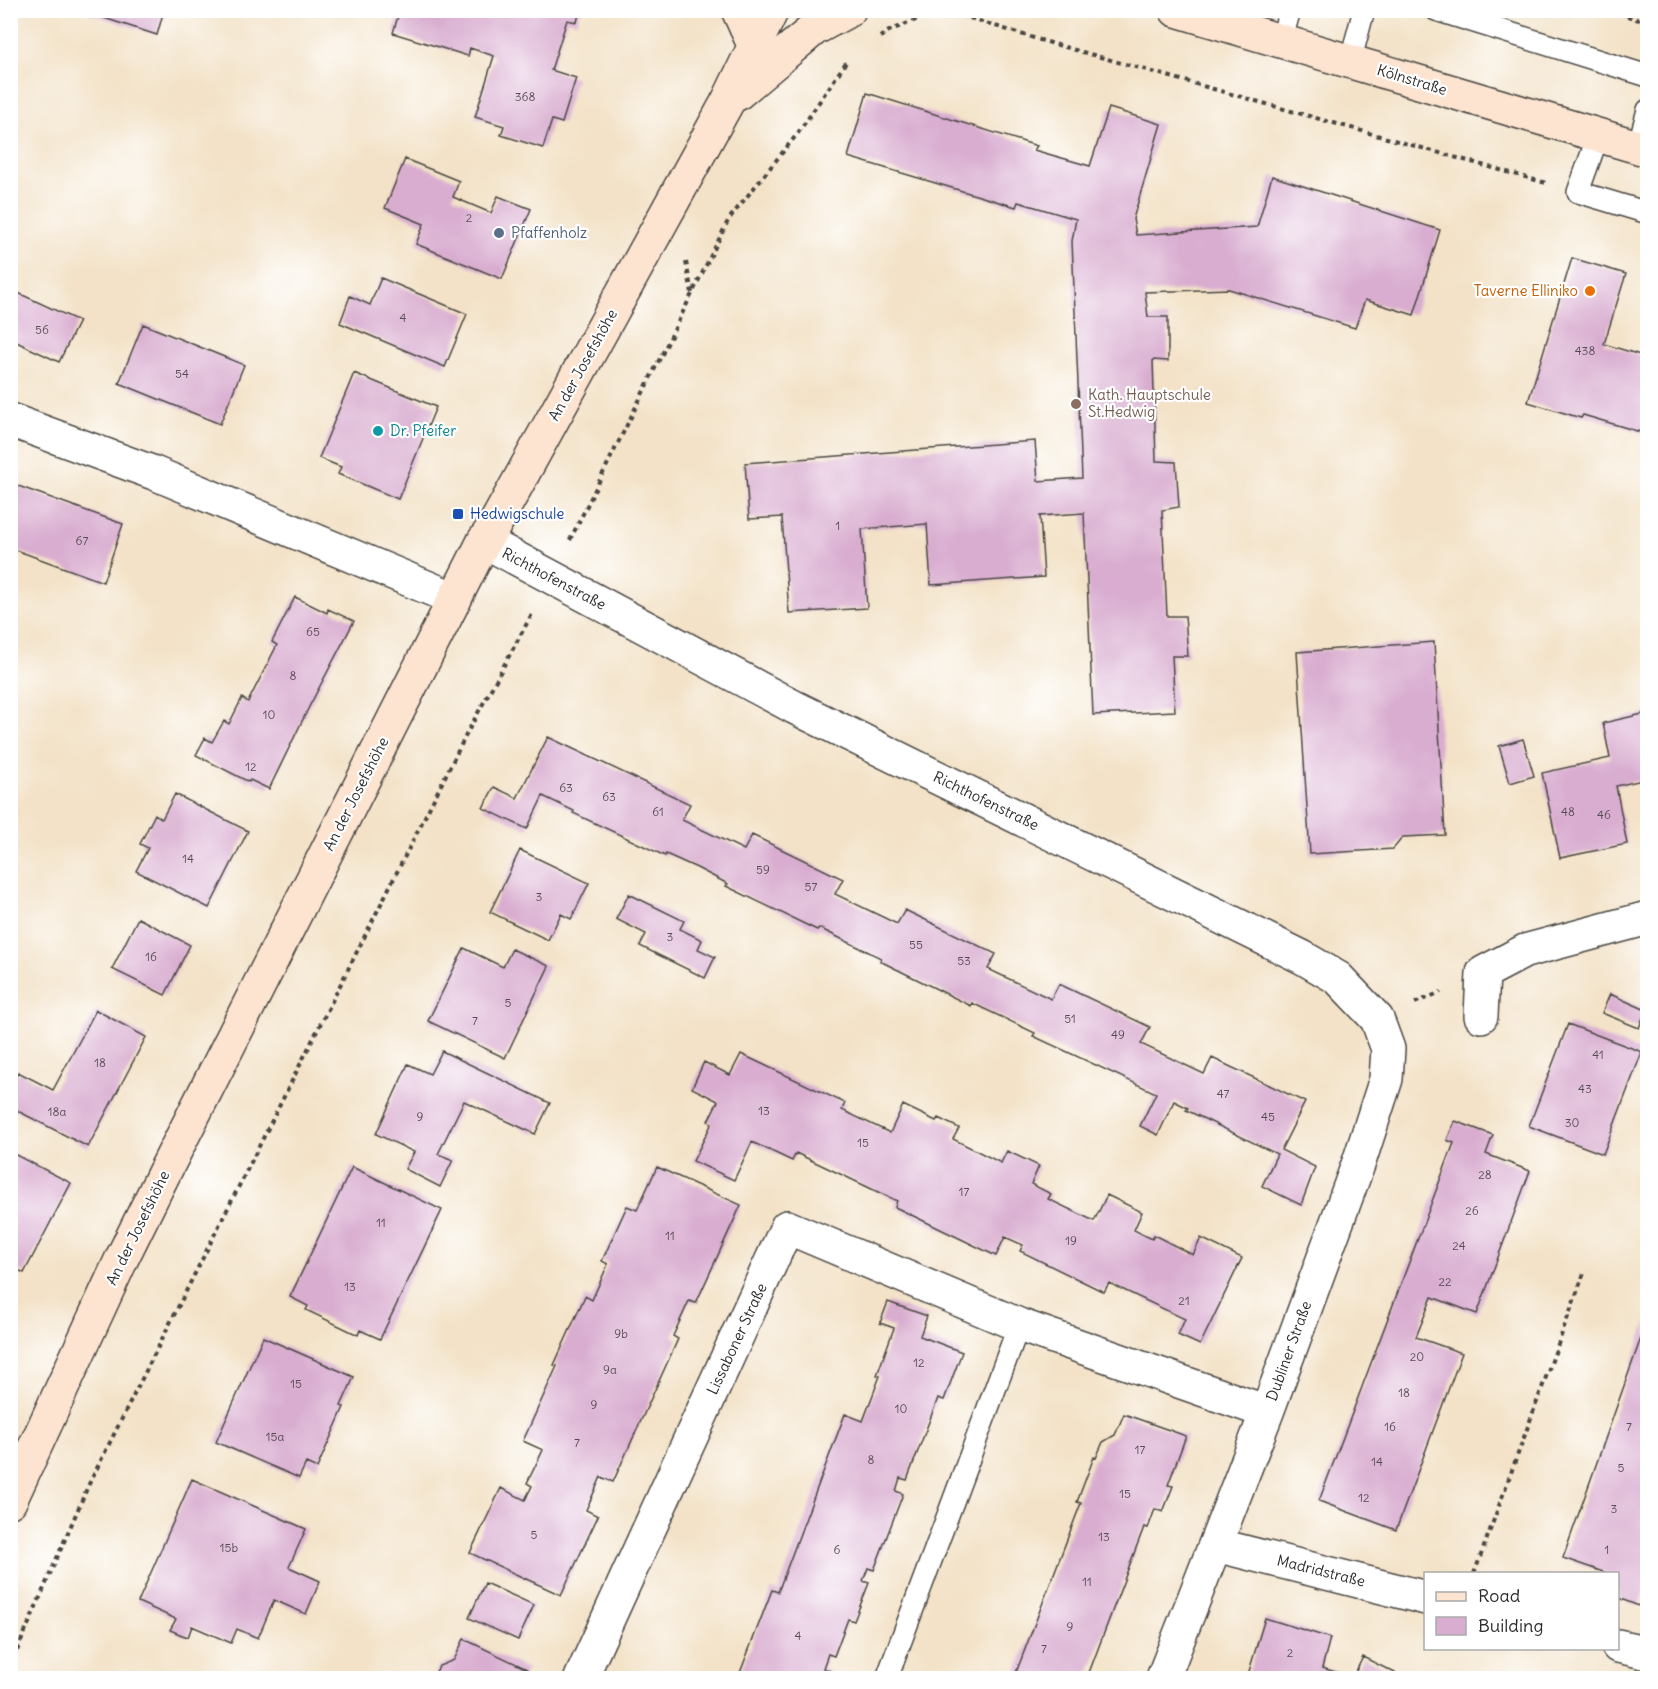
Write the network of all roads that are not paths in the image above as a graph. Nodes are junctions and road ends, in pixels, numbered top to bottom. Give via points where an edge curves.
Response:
1 (738, 10) edge
2 (772, 10) edge
3 (849, 10) edge
4 (1176, 10) edge
5 (1364, 10) edge
6 (1436, 10) edge
7 (1285, 26) edge
8 (754, 45) junction
9 (1350, 62) junction
10 (1647, 76) edge
11 (728, 101) junction
12 (1647, 111) edge
13 (1598, 136) junction
14 (1642, 149) edge
15 (1647, 213) edge
16 (10, 420) edge
17 (484, 541) junction
18 (456, 599) junction
19 (1647, 918) edge
20 (1481, 1016) dead end
21 (1377, 1019) joint
22 (1019, 1325) junction
23 (1267, 1412) junction
24 (10, 1501) edge
25 (1216, 1545) junction
26 (1424, 1598) edge
27 (1619, 1646) edge
28 (1647, 1653) edge
29 (581, 1678) edge
30 (887, 1678) edge
31 (1163, 1678) edge

1 - 8 street
2 - 8 street, An der Josefshöhe
3 - 11 street, An der Josefshöhe via 814,29
4 - 7 street, Kölnstraße
5 - 9 lane
6 - 10 lane
7 - 9 street, Kölnstraße
8 - 11 street, An der Josefshöhe
9 - 13 street, Kölnstraße
11 - 17 street, An der Josefshöhe
12 - 14 lane
13 - 14 street, Kölnstraße
13 - 15 lane via 1578,192
16 - 18 street via 154,474
17 - 18 street, An der Josefshöhe
17 - 21 street, Richthofenstraße via 794,707 1302,957 1338,978
18 - 24 street, An der Josefshöhe via 164,1173
19 - 20 street via 1525,951 1483,974
21 - 23 street, Dubliner Straße via 1388,1049 1386,1079
22 - 23 street, Lissaboner Straße
22 - 29 street, Lissaboner Straße via 787,1227
22 - 30 lane
23 - 25 street, Dubliner Straße
25 - 26 street, Madridstraße
25 - 31 street, Dubliner Straße
27 - 28 street

